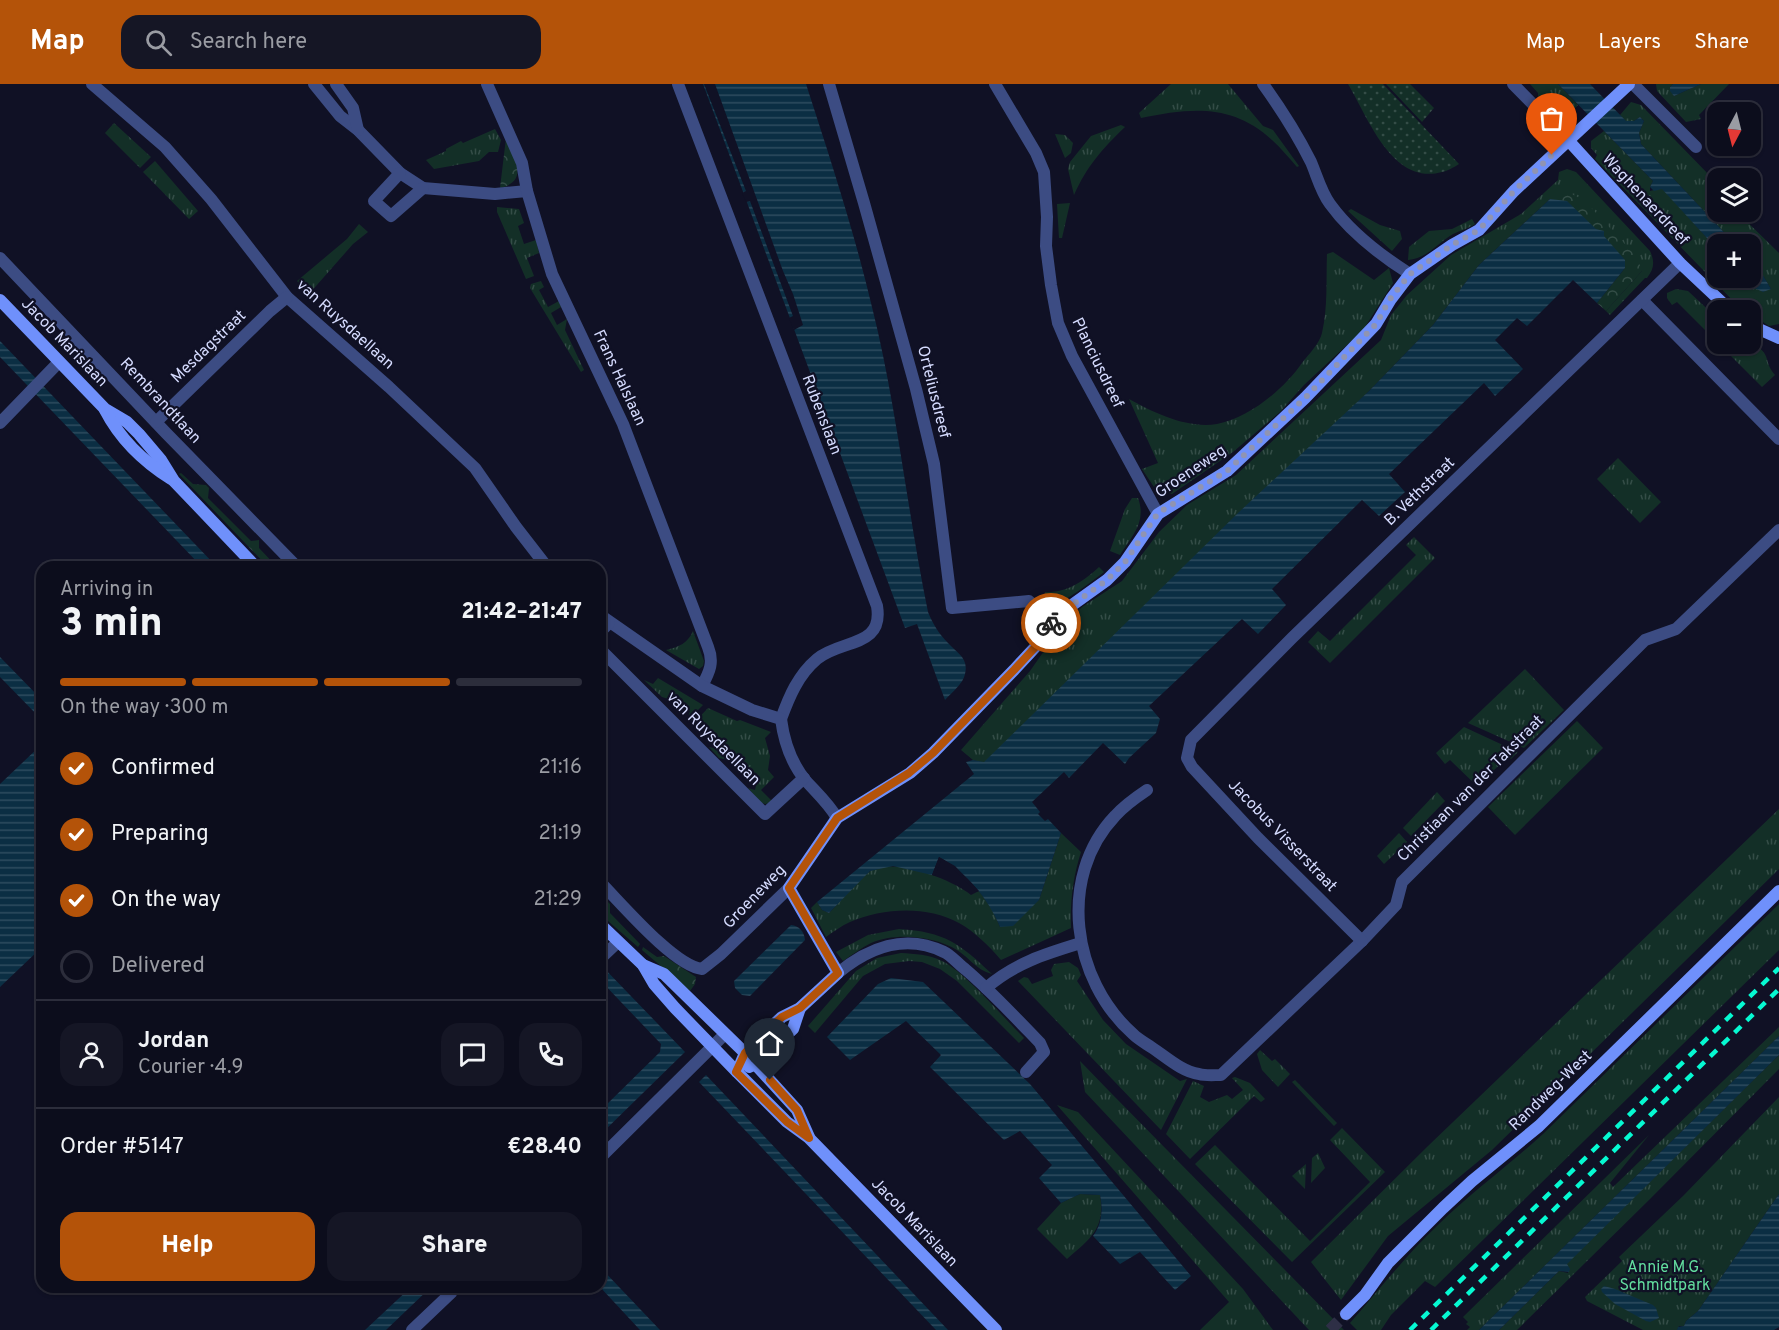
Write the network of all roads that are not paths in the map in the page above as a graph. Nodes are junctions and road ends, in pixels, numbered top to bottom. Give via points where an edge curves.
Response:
1 (92, 84) edge
2 (314, 84) edge
3 (336, 84) edge
4 (487, 84) edge
5 (678, 84) edge
6 (828, 84) edge
7 (995, 84) edge
8 (1263, 84) edge
9 (1513, 84) edge
10 (1627, 86) edge
11 (358, 130) junction
12 (1568, 140) junction
13 (1696, 147) dead end
14 (400, 173) junction
15 (423, 188) junction
16 (527, 191) junction
17 (0, 258) edge
18 (1680, 262) junction
19 (1410, 274) junction
20 (287, 297) junction
21 (0, 300) edge
22 (1642, 300) junction
23 (1720, 300) edge
24 (1761, 330) edge
25 (1779, 338) edge
26 (59, 362) junction
27 (156, 422) junction
28 (0, 423) edge
29 (1779, 439) edge
30 (1158, 513) junction
31 (1779, 530) edge
32 (250, 561) edge
33 (291, 561) edge
34 (542, 561) edge
35 (1050, 624) junction
36 (606, 625) edge
37 (606, 655) edge
38 (702, 686) junction
39 (781, 719) junction
40 (1188, 748) joint
41 (804, 778) junction
42 (1147, 790) dead end
43 (837, 818) junction
44 (606, 888) edge
45 (789, 888) junction
46 (1779, 891) edge
47 (606, 930) edge
48 (1362, 941) junction
49 (618, 942) junction
50 (1081, 943) junction
51 (606, 953) edge
52 (643, 965) junction
53 (838, 973) junction
54 (986, 988) junction
55 (800, 1008) junction
56 (725, 1034) junction
57 (713, 1046) junction
58 (745, 1053) junction
59 (756, 1064) junction
60 (736, 1072) junction
61 (1026, 1072) dead end
62 (809, 1138) junction
63 (606, 1152) edge
64 (451, 1293) dead end
65 (1346, 1314) tunnel mouth
66 (412, 1330) edge
67 (996, 1330) edge

1 - 20 street, van Ruysdaellaan via 165,147
2 - 11 street via 340,116
3 - 11 street via 353,108
4 - 16 street, Frans Halslaan via 522,163
5 - 39 street, Rubenslaan via 879,618 871,634 818,658 792,690
6 - 35 street, Orteliusdreef via 934,464 952,608 1029,601
7 - 30 street, Planciusdreef via 1044,172 1046,246 1058,323
8 - 19 street via 1287,118 1329,203 1358,235
9 - 12 street, Waghenaerdreef
10 - 12 main road, Groeneweg
10 - 13 street, Groeneweg
11 - 14 street
12 - 18 main road, Waghenaerdreef
12 - 19 main road, Groeneweg via 1479,230
14 - 15 street
14 - 15 street via 374,201 392,216
15 - 16 street via 495,194
16 - 38 street, Frans Halslaan via 552,274 623,424 712,657 711,670
17 - 27 street, Rembrandtlaan
18 - 22 street, B. Vethstraat
18 - 23 main road, Waghenaerdreef
19 - 30 main road, Groeneweg via 1376,324 1305,398 1227,471
20 - 27 street, Mesdagstraat
20 - 34 street, van Ruysdaellaan via 475,468
21 - 26 main road, Jacob Marislaan
22 - 29 street
22 - 40 street, B. Vethstraat via 1292,638 1191,740
24 - 25 main road
26 - 28 street
26 - 32 main road, Jacob Marislaan via 105,409 139,434 174,481
27 - 33 street, Rembrandtlaan
30 - 35 main road, Groeneweg via 1125,562
31 - 48 street, Christiaan van der Takstraat via 1676,629 1645,640 1582,701 1402,882 1396,905
35 - 43 main road, Groeneweg via 1040,642 933,753 909,773
36 - 38 street, van Ruysdaellaan
37 - 41 street, van Ruysdaellaan via 765,814
38 - 39 street, van Ruysdaellaan
39 - 41 street via 784,741
40 - 48 street, Jacobus Visserstraat via 1187,758 1192,767
41 - 43 street
42 - 50 street via 1113,817 1086,865 1079,893
43 - 45 main road, Groeneweg
44 - 45 street, Groeneweg via 650,933 688,965 702,969
45 - 53 main road
46 - 65 main road, Randweg-West via 1539,1126 1443,1208 1388,1263
47 - 49 main road, Jacob Marislaan
48 - 50 street, Christiaan van der Takstraat via 1221,1075 1192,1073 1132,1033 1107,1004
49 - 51 street
49 - 52 main road, Jacob Marislaan
50 - 54 street via 1007,971
52 - 56 main road, Jacob Marislaan via 664,974
52 - 57 main road, Jacob Marislaan via 654,984
53 - 54 street via 873,949 894,944 921,945 945,952
53 - 55 main road
54 - 61 street via 1040,1043 1044,1052
55 - 58 main road via 782,1017
55 - 59 main road via 793,1029
56 - 57 street
56 - 58 main road, Jacob Marislaan
57 - 60 main road, Jacob Marislaan
57 - 63 street
58 - 59 main road, Jacob Marislaan
58 - 60 main road
59 - 60 main road
59 - 62 main road, Jacob Marislaan via 797,1110
60 - 62 main road, Jacob Marislaan
62 - 67 main road, Jacob Marislaan
64 - 66 street

